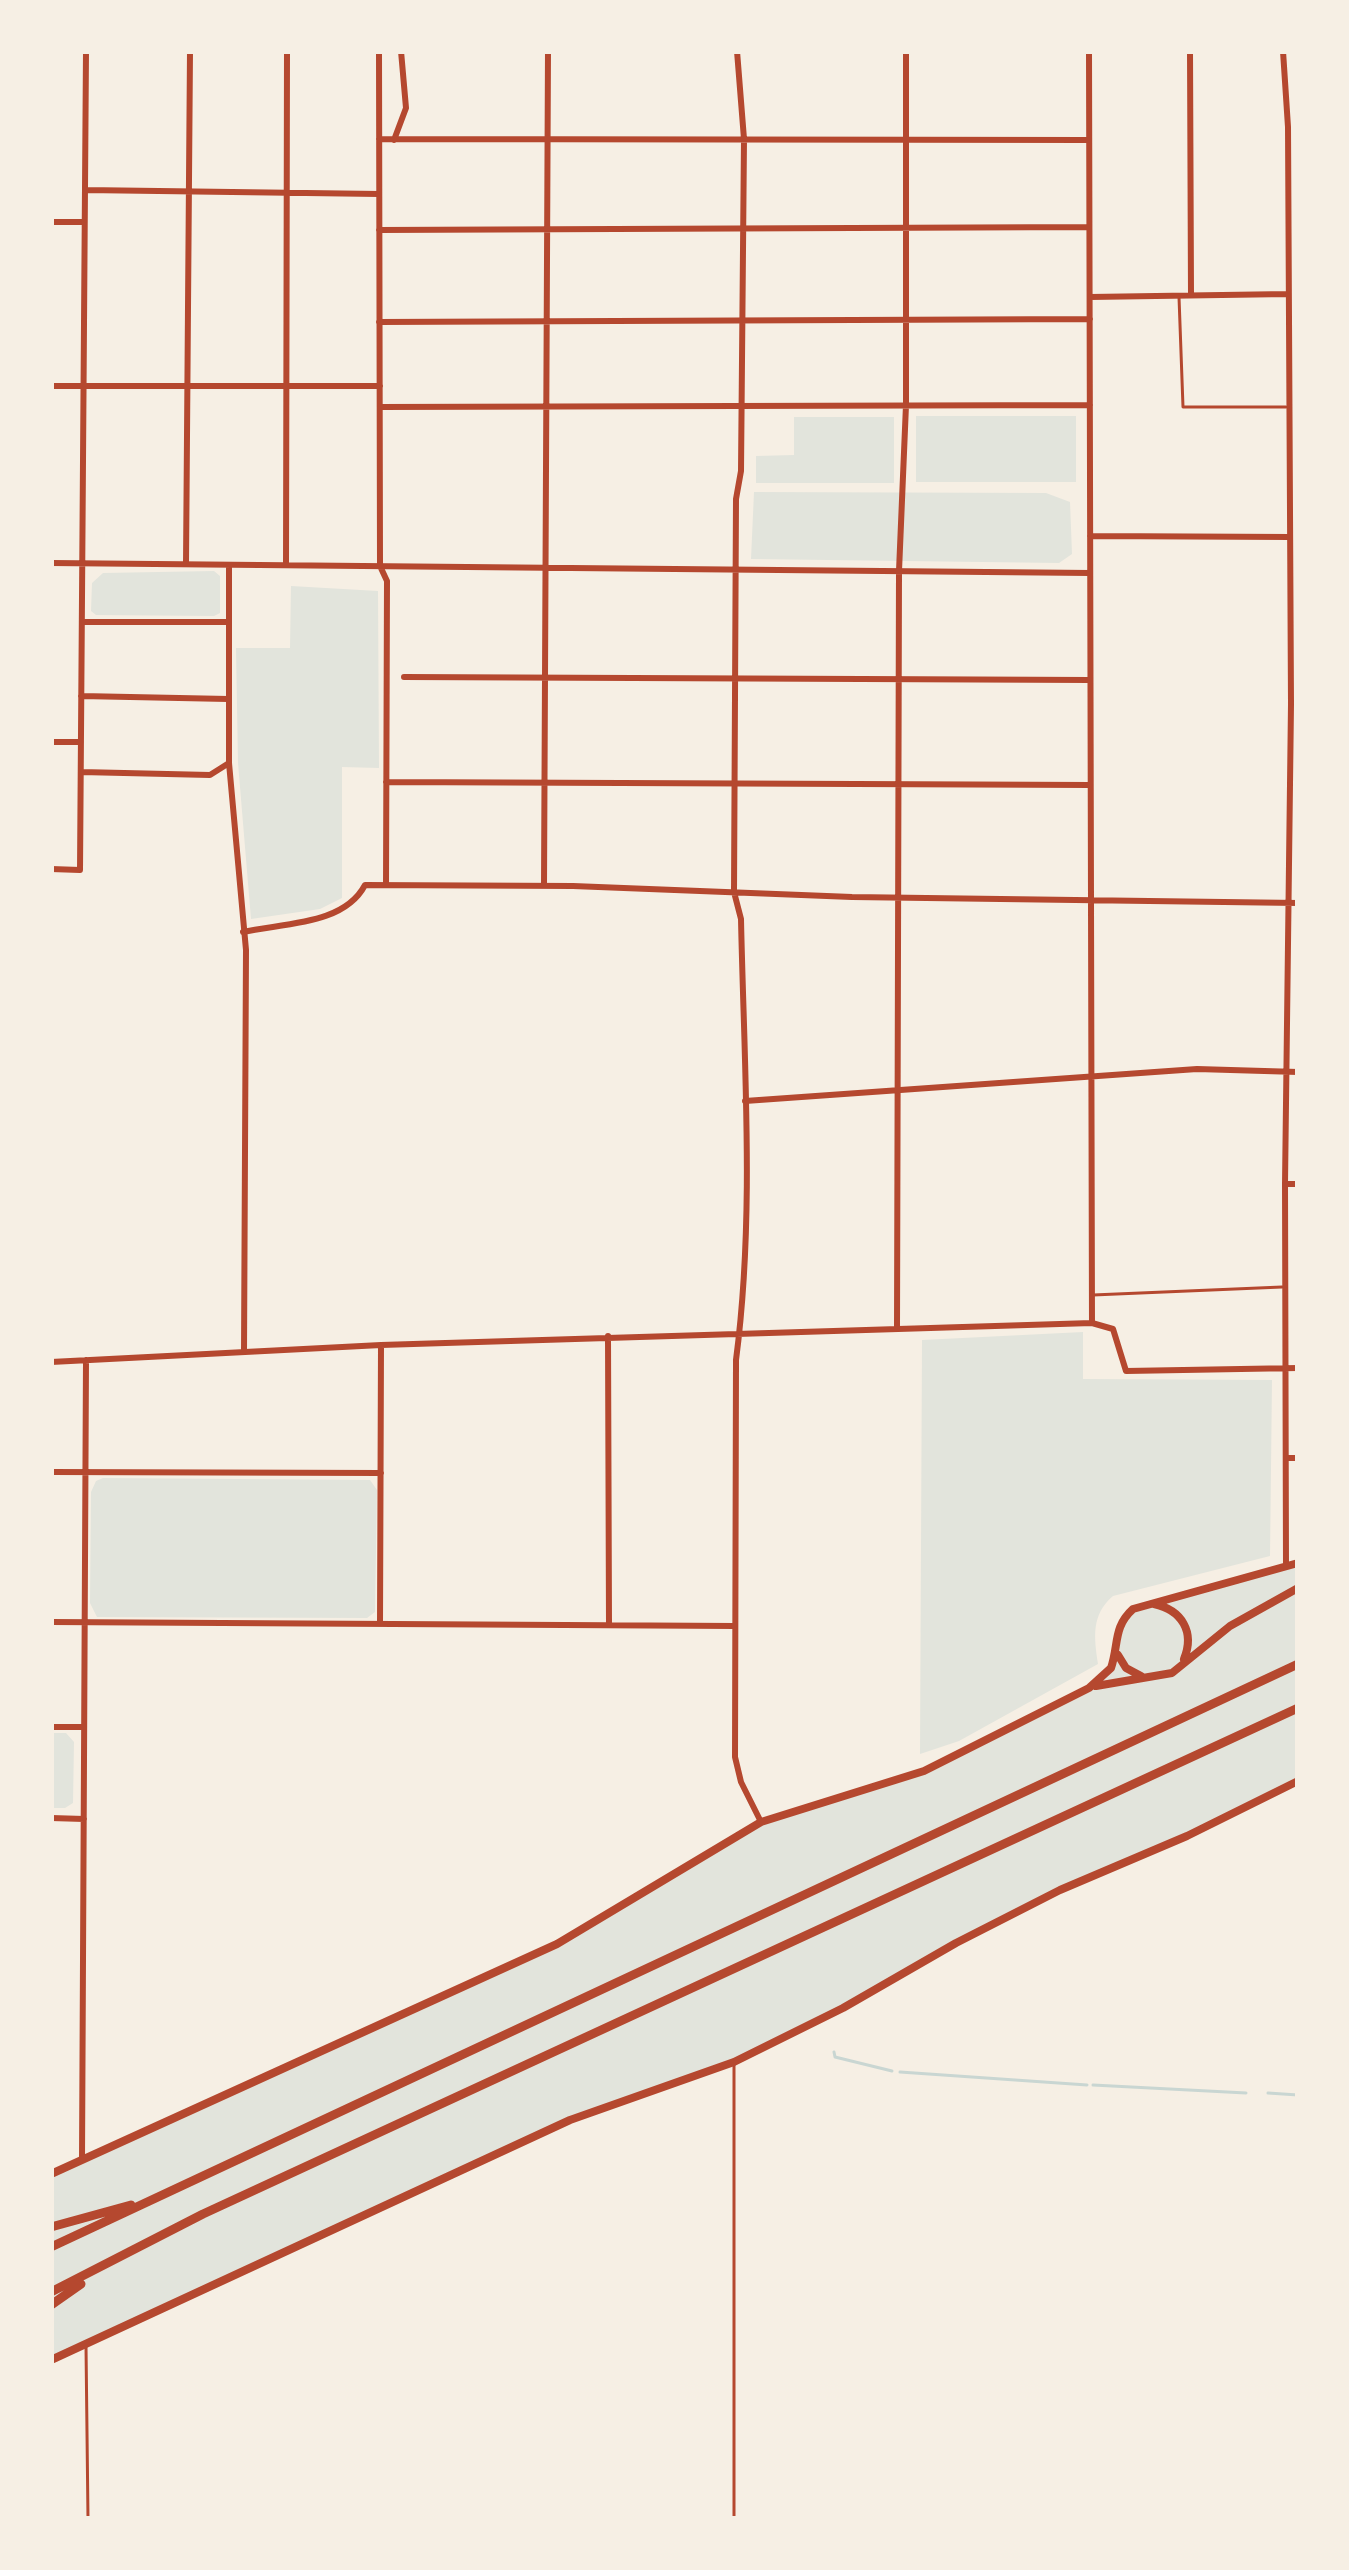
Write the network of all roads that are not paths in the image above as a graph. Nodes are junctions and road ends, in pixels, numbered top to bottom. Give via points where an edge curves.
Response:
1 (86, 51) edge
2 (190, 51) edge
3 (287, 51) edge
4 (379, 51) edge
5 (401, 51) edge
6 (548, 51) edge
7 (737, 51) edge
8 (906, 51) edge
9 (1089, 51) edge
10 (1190, 51) edge
11 (1283, 51) edge
12 (1288, 127) junction
13 (1298, 128) edge
14 (744, 139) junction
15 (379, 140) junction
16 (394, 140) junction
17 (548, 140) junction
18 (906, 140) junction
19 (1089, 140) junction
20 (85, 190) junction
21 (188, 192) junction
22 (286, 193) junction
23 (379, 194) junction
24 (51, 222) edge
25 (85, 222) junction
26 (1089, 227) junction
27 (906, 228) junction
28 (547, 229) junction
29 (743, 229) junction
30 (379, 230) junction
31 (1288, 294) junction
32 (1179, 295) junction
33 (1191, 295) junction
34 (1090, 297) junction
35 (1090, 319) junction
36 (743, 320) junction
37 (906, 320) junction
38 (547, 321) junction
39 (380, 322) junction
40 (51, 386) edge
41 (187, 386) junction
42 (286, 386) junction
43 (380, 386) junction
44 (84, 387) junction
45 (1294, 387) edge
46 (906, 405) junction
47 (1090, 405) junction
48 (546, 406) junction
49 (742, 406) junction
50 (380, 407) junction
51 (1290, 407) junction
52 (1090, 536) junction
53 (1290, 537) junction
54 (51, 563) edge
55 (82, 563) junction
56 (186, 565) junction
57 (229, 565) junction
58 (286, 565) junction
59 (380, 566) junction
60 (545, 568) junction
61 (735, 570) junction
62 (899, 572) junction
63 (1090, 573) junction
64 (1294, 594) edge
65 (82, 622) junction
66 (229, 622) junction
67 (404, 677) dead end
68 (545, 678) junction
69 (735, 679) junction
70 (899, 680) junction
71 (1090, 680) junction
72 (81, 696) junction
73 (229, 699) junction
74 (1295, 704) edge
75 (51, 742) edge
76 (81, 742) junction
77 (229, 763) junction
78 (81, 772) junction
79 (386, 782) junction
80 (544, 782) junction
81 (735, 783) junction
82 (899, 784) junction
83 (1090, 785) junction
84 (51, 869) edge
85 (386, 885) junction
86 (544, 885) junction
87 (734, 892) junction
88 (898, 898) junction
89 (1091, 899) junction
90 (1293, 903) edge
91 (243, 932) junction
92 (1287, 1072) junction
93 (1298, 1072) edge
94 (1091, 1076) junction
95 (897, 1090) junction
96 (745, 1101) junction
97 (1285, 1184) junction
98 (1298, 1184) edge
99 (1298, 1278) edge
100 (1285, 1282) junction
101 (1092, 1295) junction
102 (1092, 1322) junction
103 (897, 1328) junction
104 (740, 1333) junction
105 (608, 1336) junction
106 (382, 1345) junction
107 (244, 1352) junction
108 (86, 1360) junction
109 (51, 1362) edge
110 (1286, 1368) junction
111 (1298, 1368) edge
112 (1286, 1458) junction
113 (1298, 1458) edge
114 (51, 1472) edge
115 (86, 1472) junction
116 (381, 1473) junction
117 (1298, 1563) edge
118 (1286, 1566) junction
119 (1298, 1588) edge
120 (1146, 1604) junction
121 (51, 1622) edge
122 (85, 1623) junction
123 (380, 1624) junction
124 (609, 1625) junction
125 (735, 1626) junction
126 (1115, 1648) junction
127 (1182, 1664) junction
128 (1298, 1664) edge
129 (1146, 1678) junction
130 (1089, 1688) junction
131 (1298, 1708) edge
132 (51, 1727) edge
133 (85, 1727) junction
134 (1298, 1780) edge
135 (51, 1818) edge
136 (85, 1819) junction
137 (761, 1822) junction
138 (734, 2062) junction
139 (82, 2159) junction
140 (51, 2174) edge
141 (159, 2197) junction
142 (51, 2227) edge
143 (51, 2247) edge
144 (100, 2270) junction
145 (51, 2292) edge
146 (51, 2305) edge
147 (86, 2344) junction
148 (51, 2360) edge
149 (88, 2519) edge
150 (734, 2519) edge

1 - 20 street
2 - 21 street
3 - 22 street
4 - 15 street
5 - 16 street via 406,108
6 - 17 street
7 - 14 street
8 - 18 street
9 - 19 street
10 - 33 street
11 - 12 street
12 - 13 street
12 - 31 street
14 - 17 street
14 - 18 street
14 - 29 street
15 - 16 street
15 - 23 street
16 - 17 street
17 - 28 street
18 - 19 street
18 - 27 street
19 - 26 street
20 - 21 street
20 - 25 street
21 - 22 street
21 - 41 street
22 - 23 street
22 - 42 street
23 - 30 street
24 - 25 street
25 - 44 street
26 - 27 street
26 - 34 street
27 - 29 street
27 - 37 street
28 - 29 street
28 - 30 street
28 - 38 street
29 - 36 street
30 - 39 street
31 - 33 street
31 - 45 street
32 - 33 street
32 - 34 street
32 - 51 lane via 1183,406
34 - 35 street
35 - 37 street
35 - 47 street
36 - 37 street
36 - 38 street
36 - 49 street
37 - 46 street
38 - 39 street
38 - 48 street
39 - 43 street
40 - 44 street
41 - 42 street
41 - 44 street
41 - 56 street
42 - 43 street
42 - 58 street
43 - 50 street
44 - 55 street
45 - 51 street
46 - 47 street
46 - 49 street
46 - 62 street
47 - 52 street
48 - 49 street
48 - 50 street
48 - 60 street
49 - 61 street
50 - 59 street
51 - 53 street
52 - 53 street
52 - 63 street
53 - 64 street
54 - 55 street
55 - 56 street
55 - 65 street
56 - 57 street
57 - 58 street
57 - 66 street
58 - 59 street
59 - 60 street
59 - 79 street via 387,581
60 - 61 street
60 - 68 street
61 - 62 street
61 - 69 street
62 - 63 street
62 - 70 street
63 - 71 street
64 - 74 street
65 - 66 street
65 - 72 street
66 - 73 street
67 - 68 street
68 - 69 street
68 - 80 street
69 - 70 street
69 - 81 street
70 - 71 street
70 - 82 street
71 - 83 street
72 - 73 street
72 - 76 street
73 - 77 street
74 - 90 street
75 - 76 street
76 - 78 street
77 - 78 street via 210,775
77 - 91 street
78 - 84 street via 80,870
79 - 80 street
79 - 85 street
80 - 81 street
80 - 86 street
81 - 82 street
81 - 87 street
82 - 83 street
82 - 88 street
83 - 89 street
85 - 86 street
85 - 91 street via 365,884 358,899 332,915
86 - 87 street
87 - 88 street
87 - 96 street
88 - 89 street
88 - 95 street
89 - 90 street
89 - 94 street
90 - 92 street
91 - 107 street
92 - 93 street
92 - 94 street
92 - 97 street
94 - 95 street
94 - 101 street
95 - 96 street
95 - 103 street
96 - 104 street
97 - 98 street
97 - 100 street
99 - 100 street
100 - 101 lane
100 - 110 street
101 - 102 street
102 - 103 street
102 - 110 street via 1113,1329 1126,1371
103 - 104 street
104 - 105 street
104 - 125 street
105 - 106 street
105 - 124 street
106 - 107 street
106 - 116 street
107 - 108 street
108 - 109 street
108 - 115 street
110 - 111 street
110 - 112 street
112 - 113 street
112 - 118 street
114 - 115 street
115 - 116 street
115 - 122 street
116 - 123 street
117 - 118 main road
118 - 120 main road
119 - 127 main road
120 - 126 main road via 1122,1619
120 - 127 main road via 1184,1622
121 - 122 street
122 - 123 street
122 - 133 street
123 - 124 street
124 - 125 street
125 - 137 street via 735,1757
126 - 129 main road via 1126,1668
126 - 130 main road via 1111,1668
127 - 129 main road
128 - 141 highway
129 - 130 main road
130 - 137 main road via 924,1771
131 - 144 highway via 203,2214
132 - 133 street
133 - 136 street
134 - 138 main road via 956,1942
135 - 136 street
136 - 139 street
137 - 139 main road via 557,1944
138 - 147 main road via 570,2120
138 - 150 lane
139 - 140 main road
141 - 142 highway
141 - 143 highway
144 - 145 highway
144 - 146 highway
147 - 148 main road
147 - 149 lane

